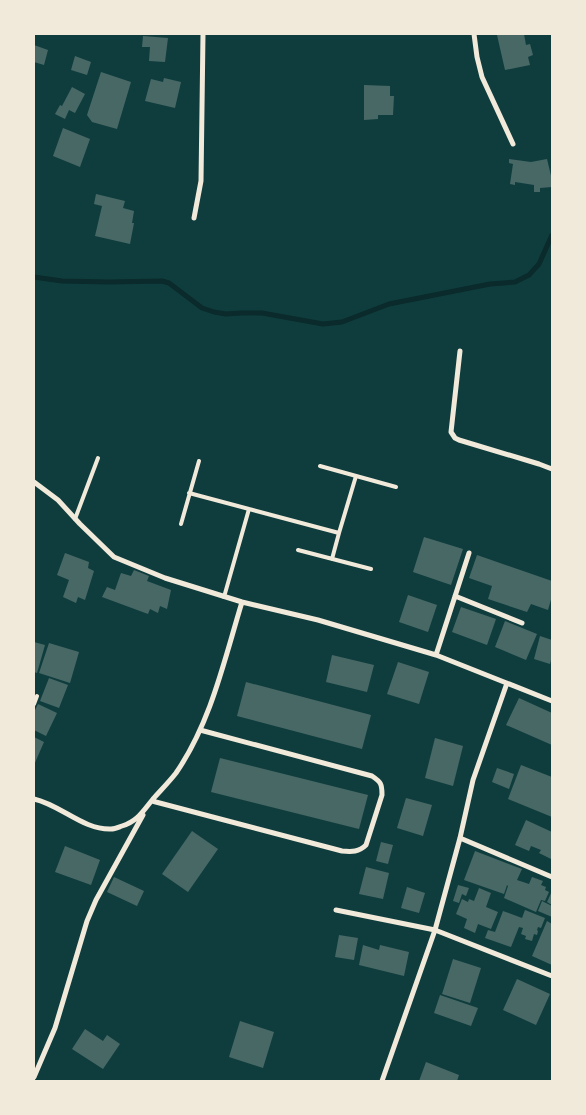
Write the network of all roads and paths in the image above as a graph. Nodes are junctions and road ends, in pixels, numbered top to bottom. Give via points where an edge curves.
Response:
1 (203, 34) edge
2 (474, 34) edge
3 (513, 144) dead end
4 (194, 218) dead end
5 (460, 351) dead end
6 (98, 458) dead end
7 (198, 461) dead end
8 (320, 466) dead end
9 (552, 469) edge
10 (356, 476) junction
11 (34, 482) edge
12 (396, 487) dead end
13 (189, 493) junction
14 (249, 509) junction
15 (75, 519) junction
16 (181, 524) dead end
17 (339, 532) junction
18 (298, 550) dead end
19 (469, 554) dead end
20 (332, 558) junction
21 (371, 569) dead end
22 (455, 596) junction
23 (224, 597) junction
24 (242, 602) junction
25 (522, 623) dead end
26 (436, 655) junction
27 (507, 683) junction
28 (37, 696) dead end
29 (552, 701) edge
30 (34, 704) edge
31 (200, 730) junction
32 (34, 799) edge
33 (152, 801) junction
34 (145, 810) junction
35 (460, 838) junction
36 (552, 877) edge
37 (336, 910) dead end
38 (435, 930) junction
39 (552, 976) edge
40 (34, 1077) edge
41 (382, 1081) edge

1 - 4 street via 201,180
2 - 3 street via 482,77
5 - 9 street via 450,432 459,440
6 - 15 lane
7 - 13 lane
8 - 10 lane
10 - 12 lane
10 - 17 lane
11 - 15 street via 58,500
13 - 14 lane
13 - 16 lane
14 - 17 lane
14 - 23 lane
15 - 23 street via 114,557
17 - 20 lane
18 - 20 lane
19 - 22 street
20 - 21 lane
22 - 25 street
22 - 26 street
23 - 24 street
24 - 26 street via 318,620
24 - 31 street
26 - 27 street
27 - 29 street
27 - 35 street via 473,780
28 - 30 lane
31 - 33 street via 176,773
31 - 33 street via 372,776 380,781 382,795 366,845 358,851 342,851
32 - 34 street via 94,827 113,829 132,823
33 - 34 street
34 - 40 street via 87,921 55,1028
35 - 36 street
35 - 38 street
37 - 38 street
38 - 39 street
38 - 41 street

